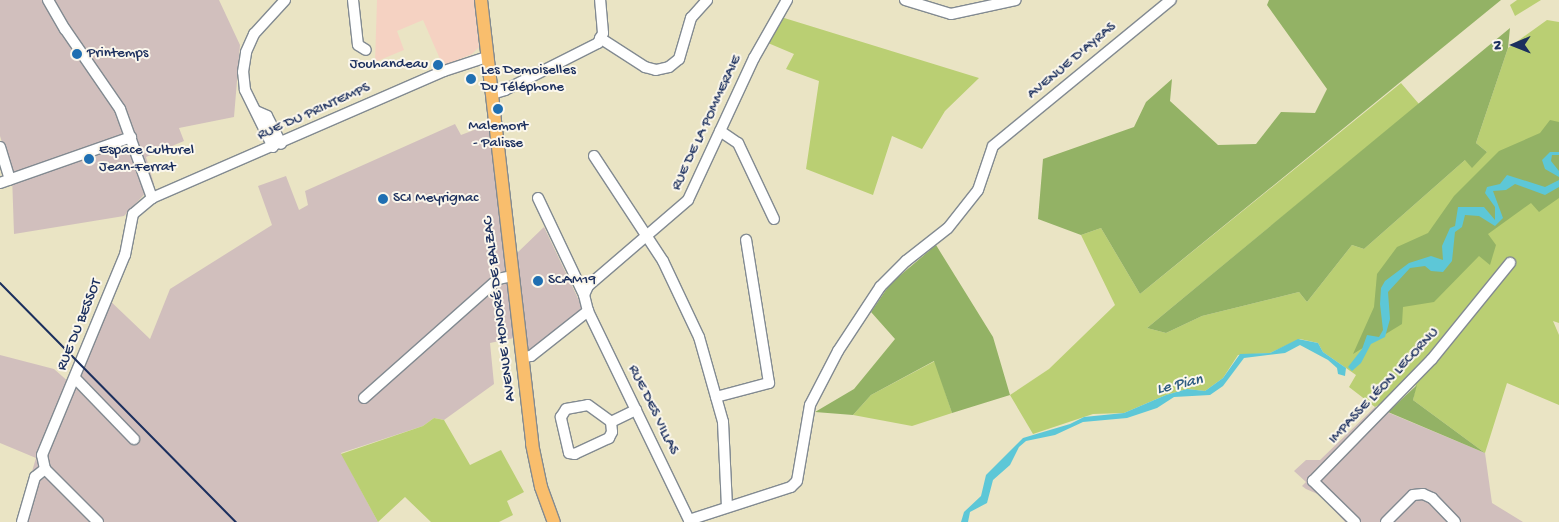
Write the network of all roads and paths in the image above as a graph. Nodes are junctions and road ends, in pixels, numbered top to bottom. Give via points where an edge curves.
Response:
1 (48, 0) edge
2 (285, 0) edge
3 (353, 0) edge
4 (481, 0) edge
5 (600, 0) edge
6 (707, 0) edge
7 (787, 0) edge
8 (905, 0) edge
9 (1016, 0) edge
10 (1171, 0) edge
11 (600, 38) junction
12 (366, 50) dead end
13 (487, 57) junction
14 (492, 94) junction
15 (720, 131) junction
16 (132, 137) junction
17 (277, 145) junction
18 (1, 152) edge
19 (594, 156) dead end
20 (5, 181) edge
21 (152, 198) junction
22 (538, 198) dead end
23 (774, 218) dead end
24 (646, 236) junction
25 (746, 240) dead end
26 (1510, 263) dead end
27 (512, 276) junction
28 (584, 295) junction
29 (588, 311) junction
30 (522, 358) junction
31 (75, 378) junction
32 (716, 397) junction
33 (364, 398) dead end
34 (636, 410) junction
35 (611, 422) junction
36 (134, 439) dead end
37 (45, 469) junction
38 (727, 507) junction
39 (689, 521) edge
40 (22, 522) edge
41 (98, 522) edge
42 (554, 522) edge
43 (1354, 522) edge
44 (1386, 522) edge
45 (1455, 522) edge

1 - 16 street via 64,29 116,102
2 - 17 street via 254,34 246,52 245,90 256,111 267,116
3 - 12 street via 358,45
4 - 13 main road, AVENUE HONORÉ DE BALZAC
5 - 11 street via 603,33
6 - 11 street via 690,18 679,59 669,67 656,70 645,67
7 - 15 street, RUE DE LA POMMERAIE via 754,58
8 - 9 street via 951,14
10 - 38 street, AVENUE D'AYRAS via 993,146 978,190 948,228 906,261 880,287 838,351 810,405 797,481 792,487
11 - 14 street via 598,43
13 - 14 main road, AVENUE HONORÉ DE BALZAC
13 - 17 street, RUE DU PRINTEMPS via 444,70
14 - 27 main road, AVENUE HONORÉ DE BALZAC
15 - 23 street via 738,142
15 - 24 street, RUE DE LA POMMERAIE via 688,200
16 - 20 street
16 - 21 street
17 - 21 street, RUE DU PRINTEMPS
18 - 20 street
19 - 24 street
21 - 31 street, RUE DU BESSOT via 133,214 125,255
22 - 28 street
24 - 28 street, RUE DE LA POMMERAIE via 588,286
24 - 32 street via 662,261 699,337
25 - 32 street via 769,383
26 - 43 street, IMPASSE LÉON LECORNU via 1432,360 1313,481
27 - 30 main road, AVENUE HONORÉ DE BALZAC
27 - 33 street via 498,279
28 - 29 street
29 - 30 street via 531,356
29 - 34 street, RUE DES VILLAS
30 - 42 main road, AVENUE HONORÉ DE BALZAC via 535,466
31 - 36 street
31 - 37 street, RUE DU BESSOT via 42,455
32 - 38 street via 722,422
34 - 35 street
34 - 39 street, RUE DES VILLAS
35 - 35 street via 593,406 566,409 561,417 569,454 609,438
37 - 40 street via 35,477
37 - 41 street
38 - 39 street
44 - 45 street via 1413,495 1423,494 1432,498

